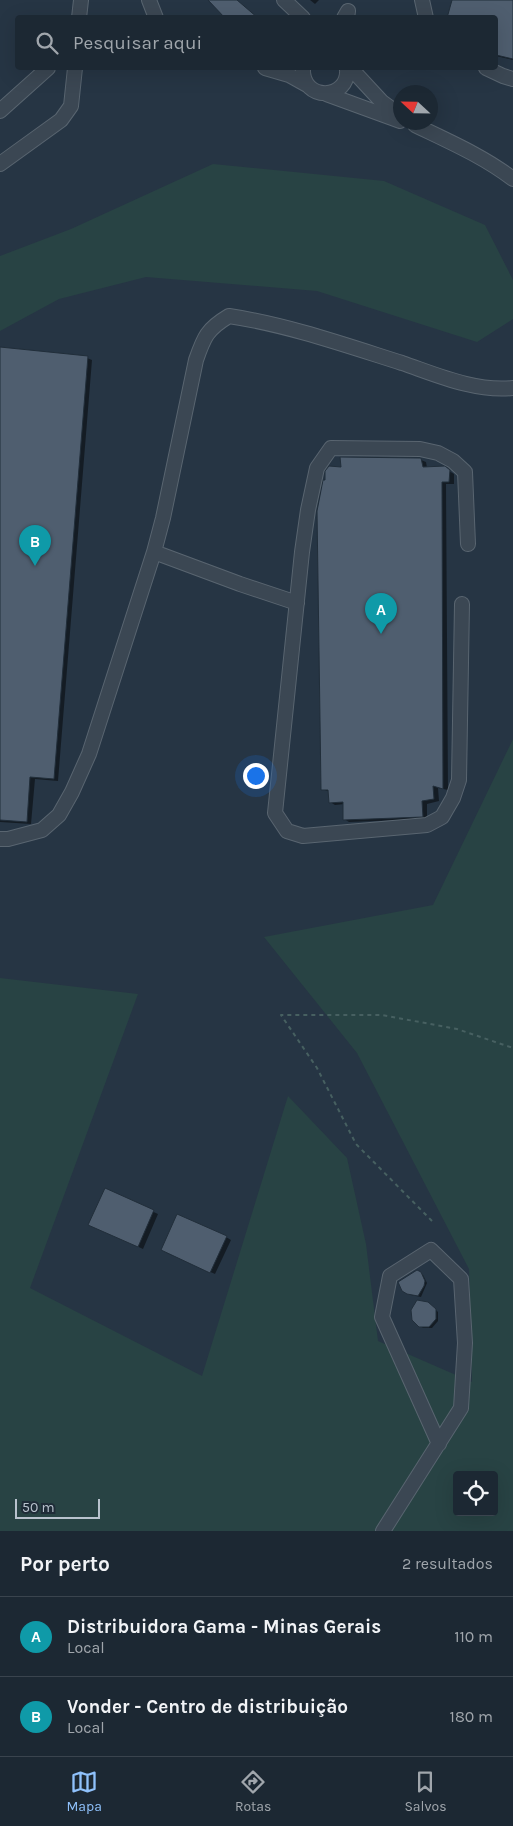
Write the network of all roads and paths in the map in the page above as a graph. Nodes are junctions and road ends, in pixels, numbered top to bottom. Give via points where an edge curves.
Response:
1 (81, 0) edge
2 (150, 0) edge
3 (284, 0) edge
4 (422, 0) edge
5 (80, 15) edge
6 (155, 15) edge
7 (301, 15) edge
8 (425, 15) edge
9 (46, 70) edge
10 (75, 70) edge
11 (272, 70) edge
12 (303, 70) edge
13 (347, 70) edge
14 (349, 70) edge
15 (490, 70) edge
16 (513, 78) edge
17 (307, 85) junction
18 (326, 94) junction
19 (393, 110) edge
20 (0, 111) edge
21 (393, 118) edge
22 (423, 130) edge
23 (0, 164) edge
24 (513, 178) edge
25 (513, 388) edge
26 (468, 544) dead end
27 (154, 552) junction
28 (297, 603) junction
29 (462, 604) dead end
30 (0, 839) edge
31 (513, 1048) edge
32 (432, 1220) dead end
33 (439, 1444) junction
34 (383, 1531) edge

1 - 5 lane
2 - 6 lane
3 - 7 lane
4 - 8 lane
9 - 20 lane
10 - 23 lane via 71,106 61,120
11 - 17 lane
12 - 17 lane
13 - 18 lane via 339,89
14 - 19 lane
15 - 16 lane
17 - 18 lane
18 - 21 lane
22 - 24 lane via 466,150
25 - 27 lane via 470,385 272,324 229,316 215,324 203,340 196,360
26 - 28 lane via 465,472 453,461 420,449 331,448 317,468 312,486
27 - 28 lane
27 - 30 lane via 89,754 72,792 59,815 42,830
28 - 29 lane via 274,813 287,831 302,836 427,825 442,817 453,798 458,780
31 - 32 path via 457,1029 382,1015 281,1016 317,1068 356,1144
33 - 33 lane via 461,1408 465,1343 461,1279 431,1250 390,1276 382,1317
33 - 34 lane

